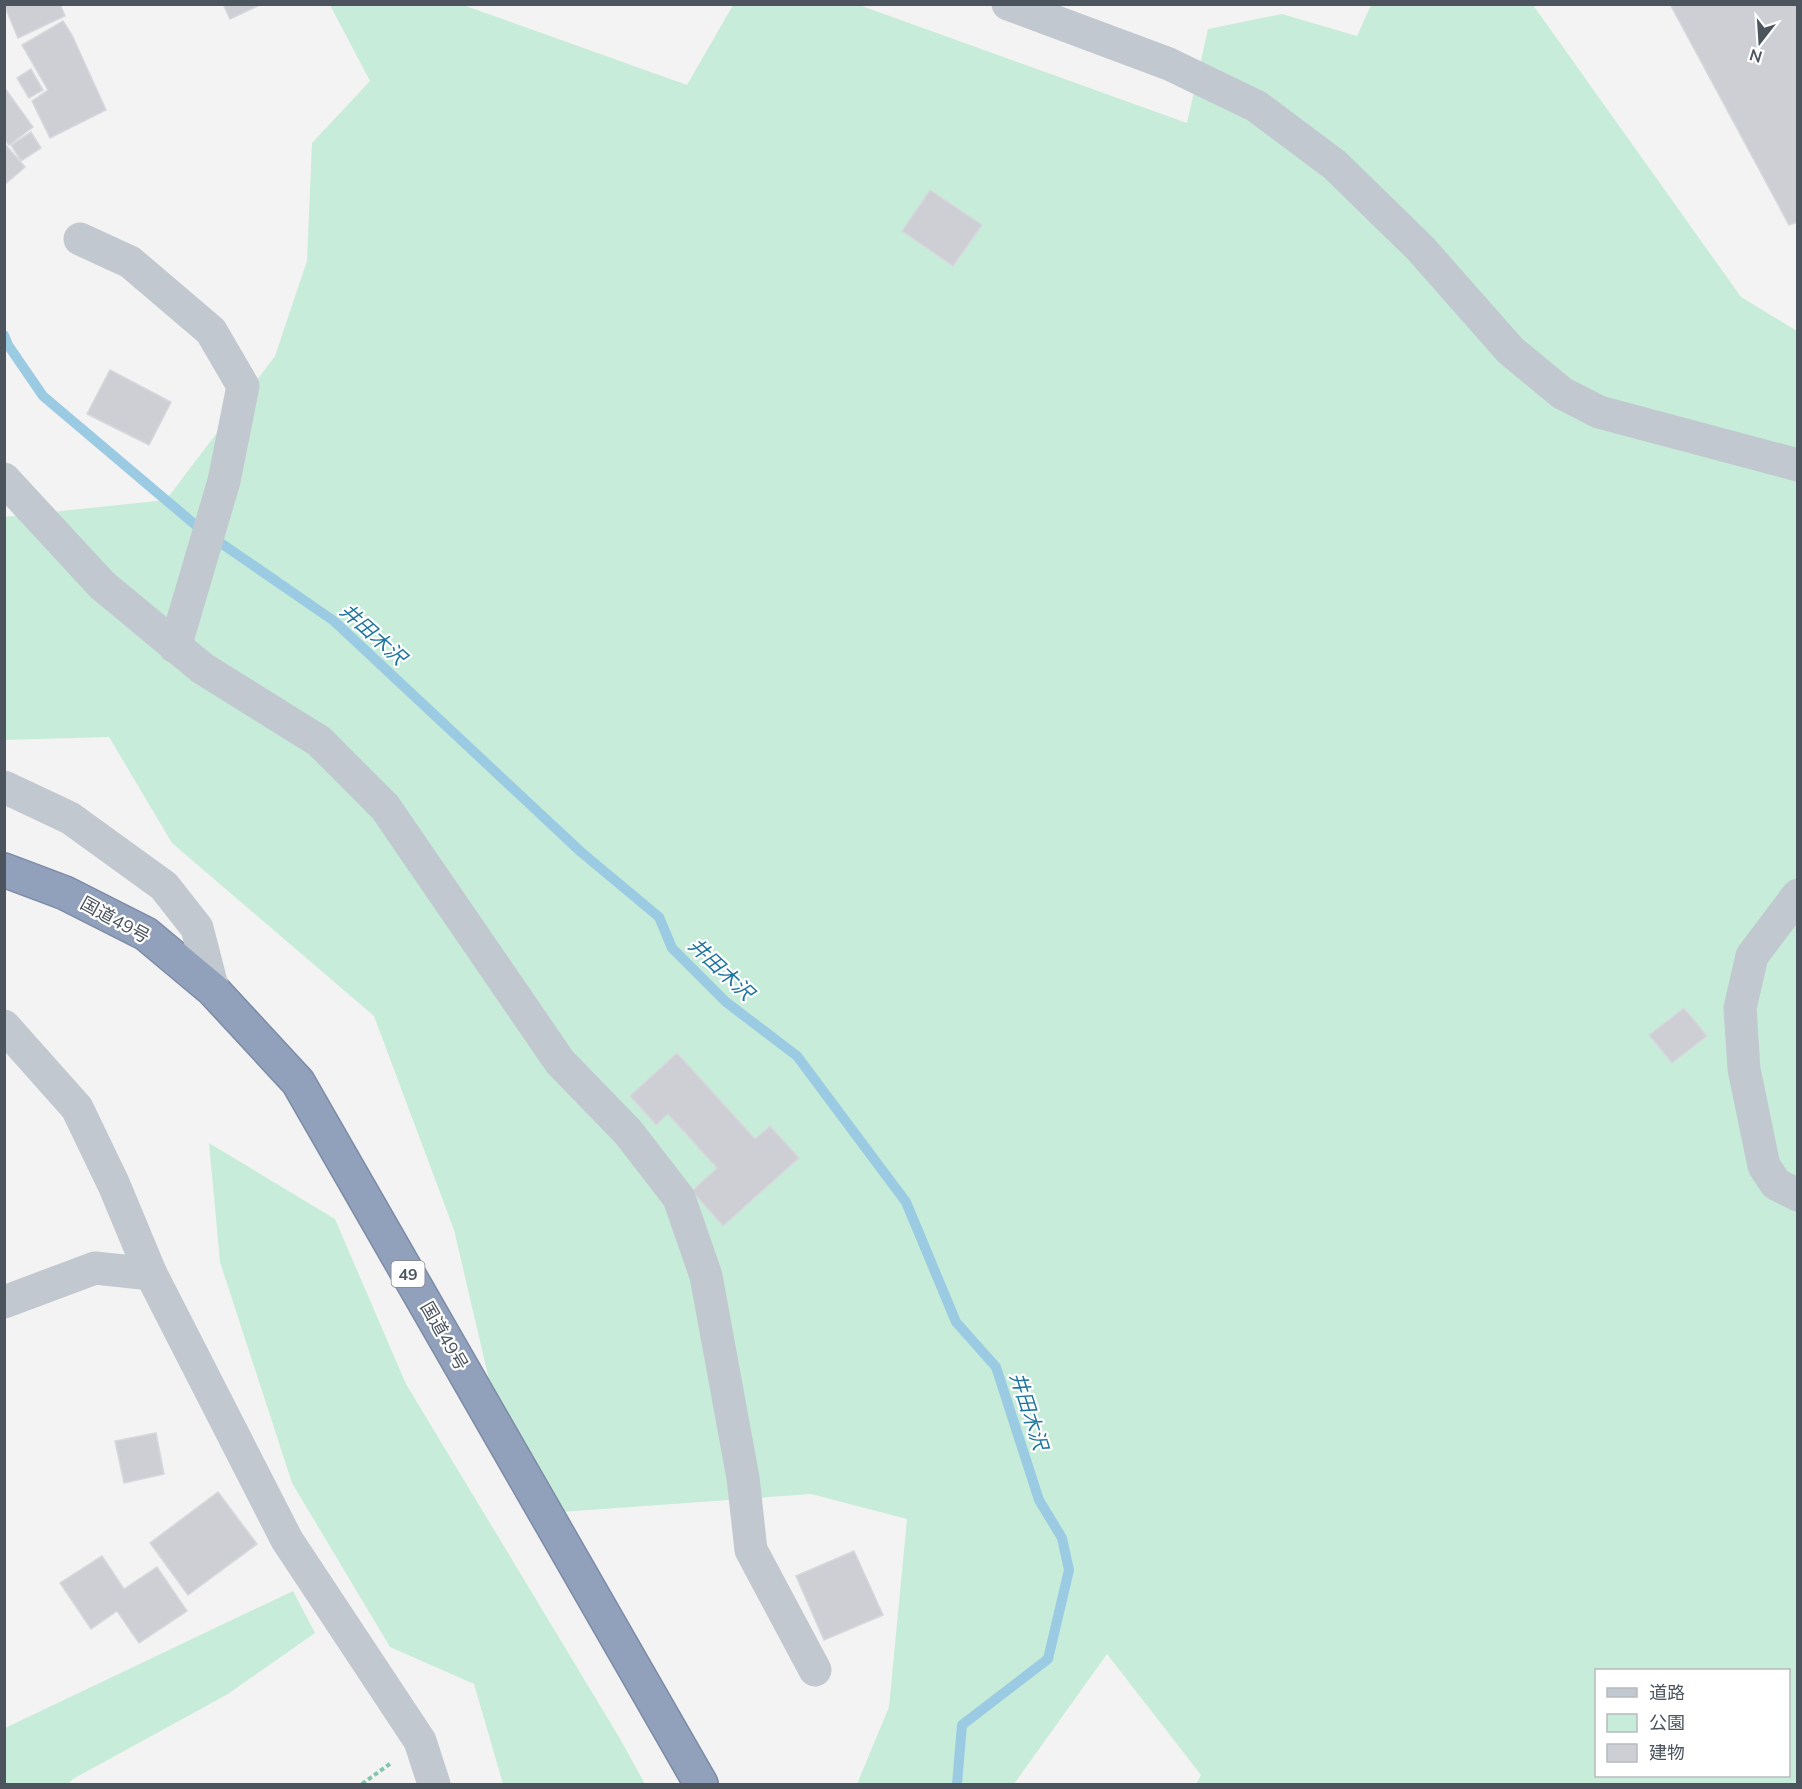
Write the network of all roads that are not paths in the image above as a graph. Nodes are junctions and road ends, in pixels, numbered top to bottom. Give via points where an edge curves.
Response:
1 (1008, 4) edge
2 (80, 239) dead end
3 (1797, 465) edge
4 (4, 479) edge
5 (175, 647) junction
6 (4, 787) edge
7 (4, 870) edge
8 (1797, 895) edge
9 (213, 990) junction
10 (4, 1026) edge
11 (1797, 1196) edge
12 (151, 1274) junction
13 (4, 1302) edge
14 (815, 1670) dead end
15 (434, 1785) edge
16 (701, 1785) edge

1 - 3 street via 1169,64 1256,106 1335,165 1422,249 1510,350 1562,393 1599,412
2 - 5 street via 130,262 211,331 243,386 224,481
4 - 5 street via 102,585
5 - 14 street via 319,741 385,807 560,1062 628,1132 679,1198 706,1276 743,1478 751,1550
6 - 9 street via 70,818 164,886 197,928
7 - 9 highway, 国道49号 / 49 via 65,893 146,934
8 - 11 street via 1752,956 1740,1008 1744,1069 1764,1166 1776,1184
9 - 16 highway, 国道49号 / 49 via 298,1082
10 - 12 street via 78,1108
12 - 13 street via 95,1268
12 - 15 street via 287,1540 420,1741

